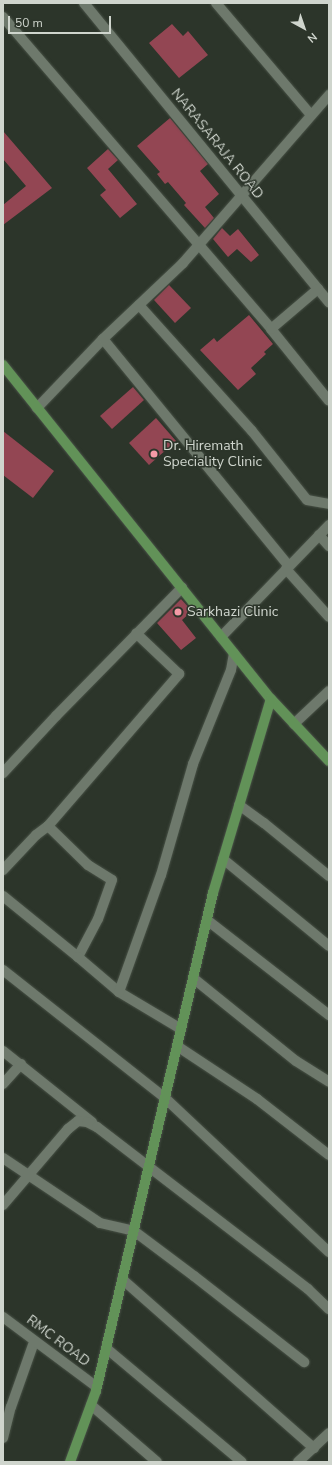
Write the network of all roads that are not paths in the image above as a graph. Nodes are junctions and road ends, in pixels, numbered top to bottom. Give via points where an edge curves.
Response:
1 (84, 3) edge
2 (216, 3) edge
3 (3, 17) edge
4 (329, 95) edge
5 (311, 115) junction
6 (242, 196) junction
7 (198, 245) junction
8 (318, 289) junction
9 (329, 302) edge
10 (139, 305) junction
11 (270, 329) junction
12 (103, 339) junction
13 (3, 365) edge
14 (329, 401) edge
15 (37, 408) junction
16 (329, 504) edge
17 (329, 526) edge
18 (319, 535) junction
19 (329, 546) edge
20 (287, 568) junction
21 (182, 588) junction
22 (329, 617) edge
23 (136, 633) junction
24 (221, 637) junction
25 (234, 653) junction
26 (329, 691) edge
27 (270, 699) junction
28 (294, 724) junction
29 (329, 761) edge
30 (3, 773) edge
31 (239, 805) junction
32 (48, 826) junction
33 (223, 859) junction
34 (3, 870) edge
35 (329, 876) edge
36 (3, 896) edge
37 (207, 920) junction
38 (329, 946) edge
39 (78, 956) junction
40 (3, 970) edge
41 (193, 978) junction
42 (119, 992) junction
43 (329, 1015) edge
44 (181, 1029) junction
45 (177, 1046) junction
46 (3, 1051) edge
47 (21, 1064) junction
48 (329, 1082) edge
49 (3, 1084) edge
50 (165, 1098) junction
51 (97, 1127) junction
52 (329, 1155) edge
53 (3, 1158) edge
54 (149, 1166) junction
55 (27, 1175) junction
56 (3, 1205) edge
57 (134, 1231) junction
58 (329, 1252) edge
59 (122, 1279) junction
60 (329, 1309) edge
61 (3, 1317) edge
62 (3, 1324) edge
63 (33, 1345) junction
64 (106, 1348) junction
65 (304, 1362) dead end
66 (96, 1389) junction
67 (91, 1405) junction
68 (329, 1433) edge
69 (3, 1438) edge
70 (314, 1448) junction
71 (70, 1462) edge
72 (157, 1462) edge
73 (242, 1462) edge
74 (298, 1462) edge

1 - 6 street, NARASARAJA ROAD
2 - 5 street
3 - 7 street
4 - 5 street
5 - 6 street
6 - 7 street
6 - 8 street, NARASARAJA ROAD
7 - 10 street
7 - 11 street
8 - 9 street, NARASARAJA ROAD
8 - 11 street
10 - 12 street
10 - 16 street via 252,431 306,500
11 - 14 street
12 - 15 street
12 - 20 street
13 - 15 main road
15 - 21 main road
17 - 18 street
18 - 19 street
18 - 20 street
20 - 22 street
20 - 24 street
21 - 23 street
21 - 24 main road
23 - 30 street
23 - 32 street via 179,674
24 - 25 main road
25 - 27 main road
25 - 42 street via 230,670 193,764 160,875
26 - 28 street
27 - 28 main road
27 - 31 main road
28 - 29 main road
31 - 33 main road
31 - 35 street
32 - 34 street
32 - 39 street via 88,865 112,880 98,920
33 - 37 main road
33 - 38 street
36 - 39 street
37 - 41 main road
37 - 43 street
39 - 42 street
40 - 50 street
41 - 44 main road
41 - 48 street via 296,1061
42 - 44 street
44 - 45 main road
45 - 50 main road
45 - 52 street via 257,1099
46 - 47 street
47 - 49 street
47 - 51 street
50 - 54 main road
50 - 58 street
51 - 54 street
51 - 55 street via 78,1121
53 - 55 street
54 - 57 main road
54 - 60 street via 308,1289
55 - 56 street
55 - 57 street via 100,1223
57 - 59 main road
57 - 65 street
59 - 64 main road
59 - 70 street
61 - 66 street, RMC ROAD
62 - 63 street, RMC ROAD
63 - 66 street, RMC ROAD
63 - 69 street
64 - 66 main road
64 - 73 street
66 - 67 main road
67 - 71 main road
67 - 72 street
68 - 70 street
70 - 74 street

